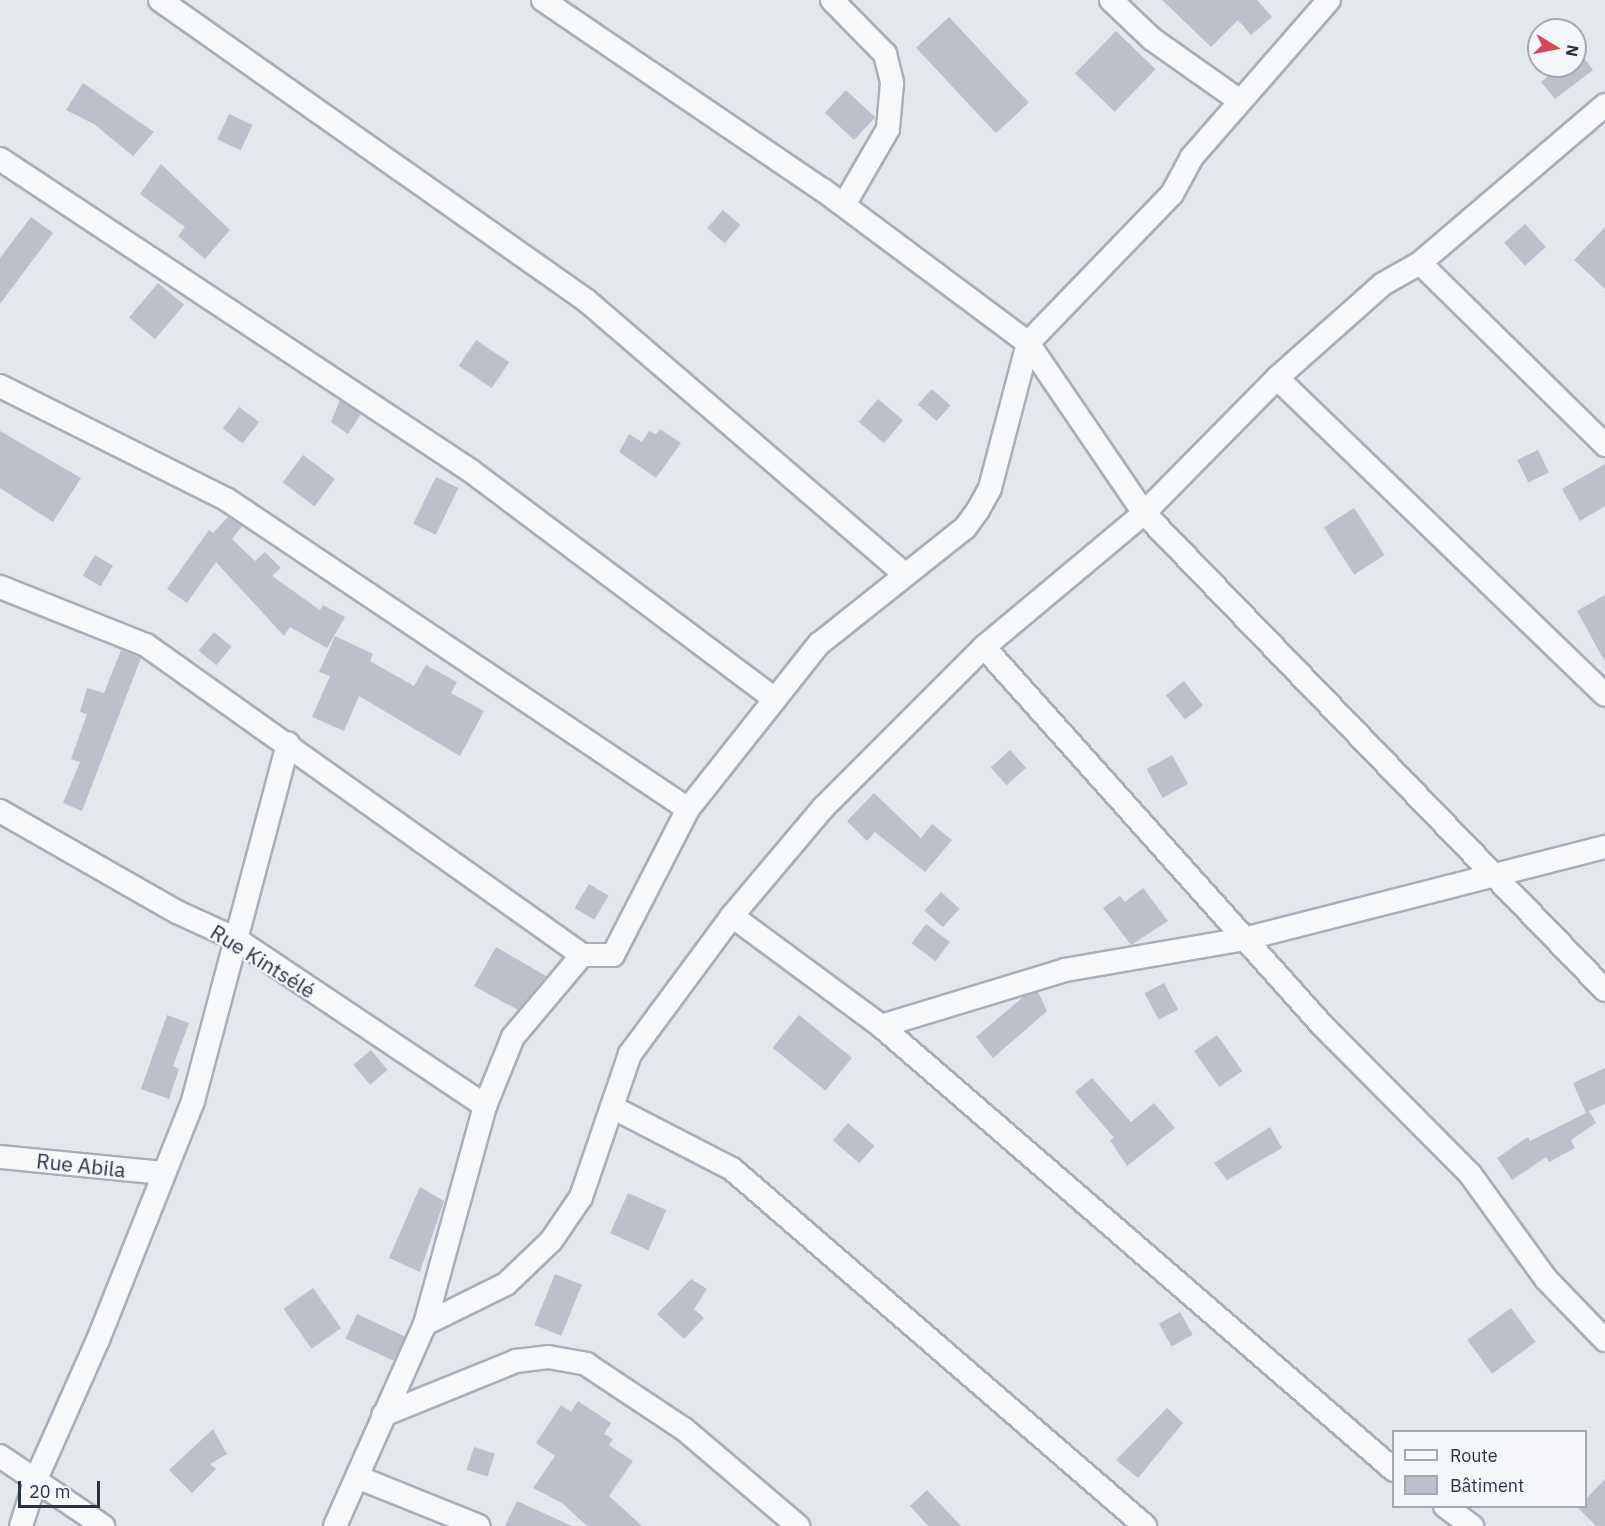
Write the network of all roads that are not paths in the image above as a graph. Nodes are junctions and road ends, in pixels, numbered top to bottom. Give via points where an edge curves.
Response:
1 (160, 0) edge
2 (543, 0) edge
3 (832, 0) edge
4 (1111, 0) edge
5 (1329, 0) edge
6 (1240, 101) junction
7 (1605, 105) edge
8 (0, 159) edge
9 (844, 205) junction
10 (1420, 263) junction
11 (1028, 343) junction
12 (1277, 378) junction
13 (0, 386) edge
14 (1605, 445) edge
15 (1144, 513) junction
16 (904, 574) junction
17 (0, 587) edge
18 (984, 647) junction
19 (1605, 695) edge
20 (775, 699) junction
21 (288, 743) junction
22 (688, 809) junction
23 (0, 811) edge
24 (1605, 847) edge
25 (1499, 874) junction
26 (732, 916) junction
27 (236, 939) junction
28 (1244, 939) junction
29 (582, 955) junction
30 (1605, 990) edge
31 (881, 1026) junction
32 (486, 1106) junction
33 (612, 1107) junction
34 (0, 1157) edge
35 (162, 1173) junction
36 (425, 1324) junction
37 (1605, 1340) edge
38 (383, 1415) junction
39 (0, 1456) edge
40 (1392, 1468) edge
41 (357, 1477) junction
42 (36, 1479) junction
43 (1448, 1508) edge
44 (21, 1526) edge
45 (103, 1526) edge
46 (336, 1526) edge
47 (479, 1526) edge
48 (798, 1526) edge
49 (1145, 1526) edge
50 (1472, 1526) edge

1 - 16 street via 587,301
2 - 9 street
3 - 9 street via 885,54 892,83 888,129
4 - 6 street via 1152,39
5 - 6 street
6 - 11 street via 1192,157 1172,194
7 - 10 street
8 - 20 street via 471,471
9 - 11 street
10 - 12 street via 1383,284
10 - 14 street
11 - 15 street
11 - 16 street via 990,488 965,528
12 - 15 street
12 - 19 street
13 - 22 street via 226,499
15 - 18 street
15 - 25 street
16 - 20 street via 819,644
17 - 21 street via 146,645
18 - 26 street via 823,808
18 - 28 street
20 - 22 street
21 - 27 street
21 - 29 street
22 - 29 street via 622,947 604,958
23 - 27 street, Rue Kintsélé via 177,912
24 - 25 street
25 - 28 street
25 - 30 street
26 - 31 street
26 - 33 street via 630,1054
27 - 32 street, Rue Kintsélé
27 - 35 street via 193,1101
28 - 31 street via 1065,970
28 - 37 street via 1470,1173 1546,1279
29 - 32 street via 513,1037
31 - 40 street
32 - 36 street
33 - 36 street via 581,1197 551,1241 506,1284
33 - 49 street via 732,1169
34 - 35 street, Rue Abila
35 - 42 street via 98,1340
36 - 38 street
38 - 41 street
38 - 48 street via 516,1361 548,1357 586,1364 684,1429
39 - 42 street
41 - 46 street
41 - 47 street
42 - 44 street
42 - 45 street
43 - 50 street

